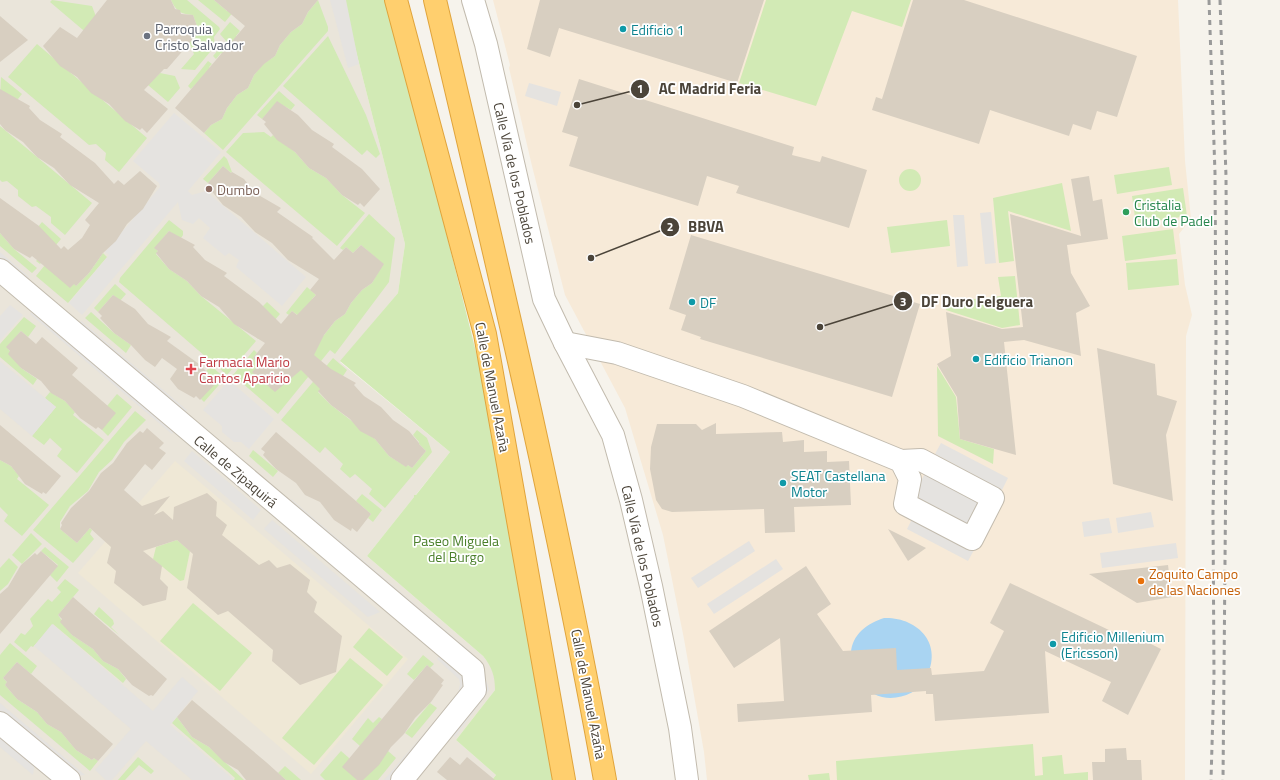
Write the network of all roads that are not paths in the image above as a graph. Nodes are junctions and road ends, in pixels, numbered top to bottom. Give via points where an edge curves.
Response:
1 (396, 0) edge
2 (435, 0) edge
3 (473, 0) edge
4 (0, 270) edge
5 (564, 343) junction
6 (901, 461) dead end
7 (0, 723) edge
8 (69, 780) edge
9 (402, 780) edge
10 (564, 780) edge
11 (605, 780) edge
12 (687, 780) edge

1 - 10 highway, Calle de Manuel Azaña via 485,334
2 - 11 highway, Calle de Manuel Azaña via 522,372 581,645
3 - 5 street, Calle Vía de los Poblados via 486,44 544,299
4 - 9 street, Calle de Zipaquirá via 473,670 475,690
5 - 6 street via 617,353 760,402
5 - 12 street, Calle Vía de los Poblados via 613,435 632,500 680,728
7 - 8 street

